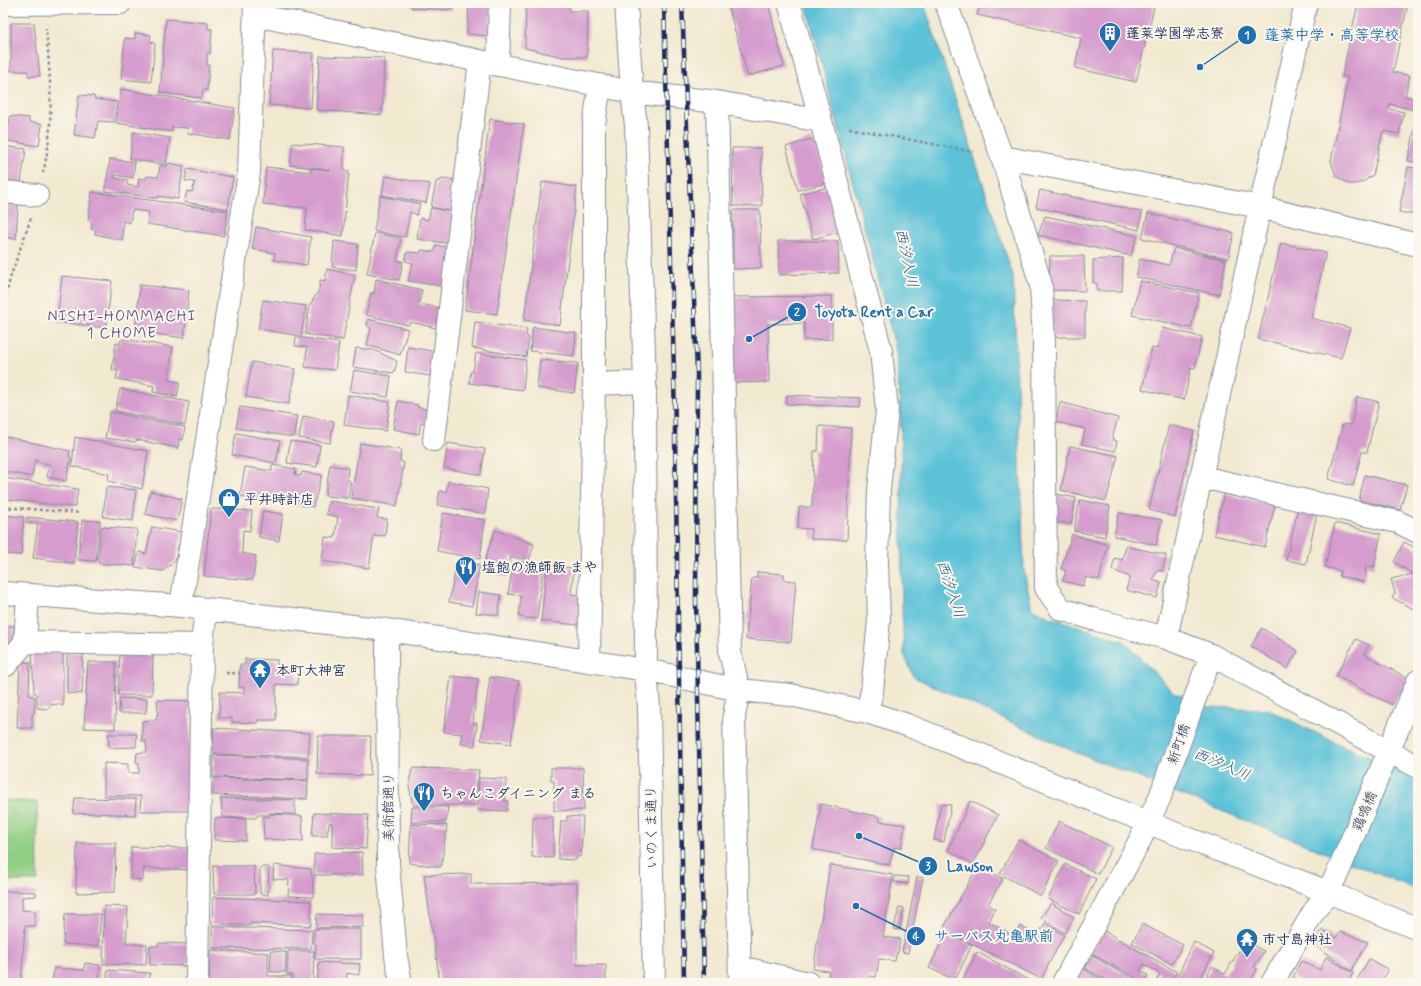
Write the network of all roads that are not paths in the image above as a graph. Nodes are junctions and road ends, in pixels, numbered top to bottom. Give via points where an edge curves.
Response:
1 (120, 3) edge
2 (500, 3) edge
3 (626, 3) edge
4 (789, 3) edge
5 (946, 3) edge
6 (1306, 3) edge
7 (3, 4) edge
8 (54, 4) edge
9 (255, 9) edge
10 (489, 63) junction
11 (600, 85) junction
12 (632, 92) junction
13 (717, 102) junction
14 (821, 121) junction
15 (1002, 157) junction
16 (3, 192) edge
17 (37, 195) road end
18 (1260, 208) junction
19 (1418, 245) edge
20 (645, 382) junction
21 (594, 384) junction
22 (434, 440) dead end
23 (1202, 477) junction
24 (1418, 532) edge
25 (3, 593) edge
26 (28, 595) junction
27 (181, 606) junction
28 (206, 609) junction
29 (387, 630) junction
30 (1166, 638) junction
31 (24, 642) junction
32 (202, 645) junction
33 (1212, 655) junction
34 (589, 661) junction
35 (3, 665) edge
36 (646, 670) junction
37 (1418, 681) edge
38 (739, 690) junction
39 (867, 712) junction
40 (1389, 752) junction
41 (1418, 767) edge
42 (1147, 822) junction
43 (1328, 892) junction
44 (1418, 929) edge
45 (740, 975) edge
46 (196, 983) edge
47 (401, 983) edge
48 (654, 983) edge
49 (808, 983) edge
50 (1063, 983) edge
51 (1272, 983) edge

1 - 8 street
2 - 10 street
3 - 12 street, いのくま通り
4 - 14 street
5 - 15 street
6 - 18 street
7 - 8 street
9 - 10 street
9 - 27 street via 249,172
10 - 11 street
10 - 22 street
11 - 12 street
11 - 21 street via 594,124
12 - 13 street
12 - 20 street, いのくま通り via 636,126
13 - 14 street
13 - 38 street via 730,652
14 - 39 street via 881,351 887,410 879,490 879,620 872,691
15 - 18 street
15 - 30 street via 1041,285 1044,343 1046,588 1061,609
16 - 17 street
18 - 19 street
18 - 23 street
20 - 21 street
20 - 36 street, いのくま通り
21 - 34 street
23 - 24 street via 1398,522
23 - 30 street
25 - 26 street
26 - 27 street
26 - 31 street
27 - 28 street
28 - 29 street
28 - 32 street
29 - 34 street
29 - 47 street, 美術館通り via 388,864 396,956
30 - 33 street
31 - 32 street
31 - 35 street via 6,665
32 - 46 street
33 - 40 street
33 - 42 street, 新町橋 via 1163,788
34 - 36 street
36 - 38 street
36 - 48 street, いのくま通り
37 - 40 street, 鶏鳴橋
38 - 39 street via 791,695
38 - 45 street via 734,716
39 - 42 street via 908,725
40 - 41 street
40 - 43 street, 鶏鳴橋
42 - 43 street
42 - 50 street, 新町橋 via 1139,842
43 - 44 street
43 - 51 street, 鶏鳴橋
45 - 49 street

